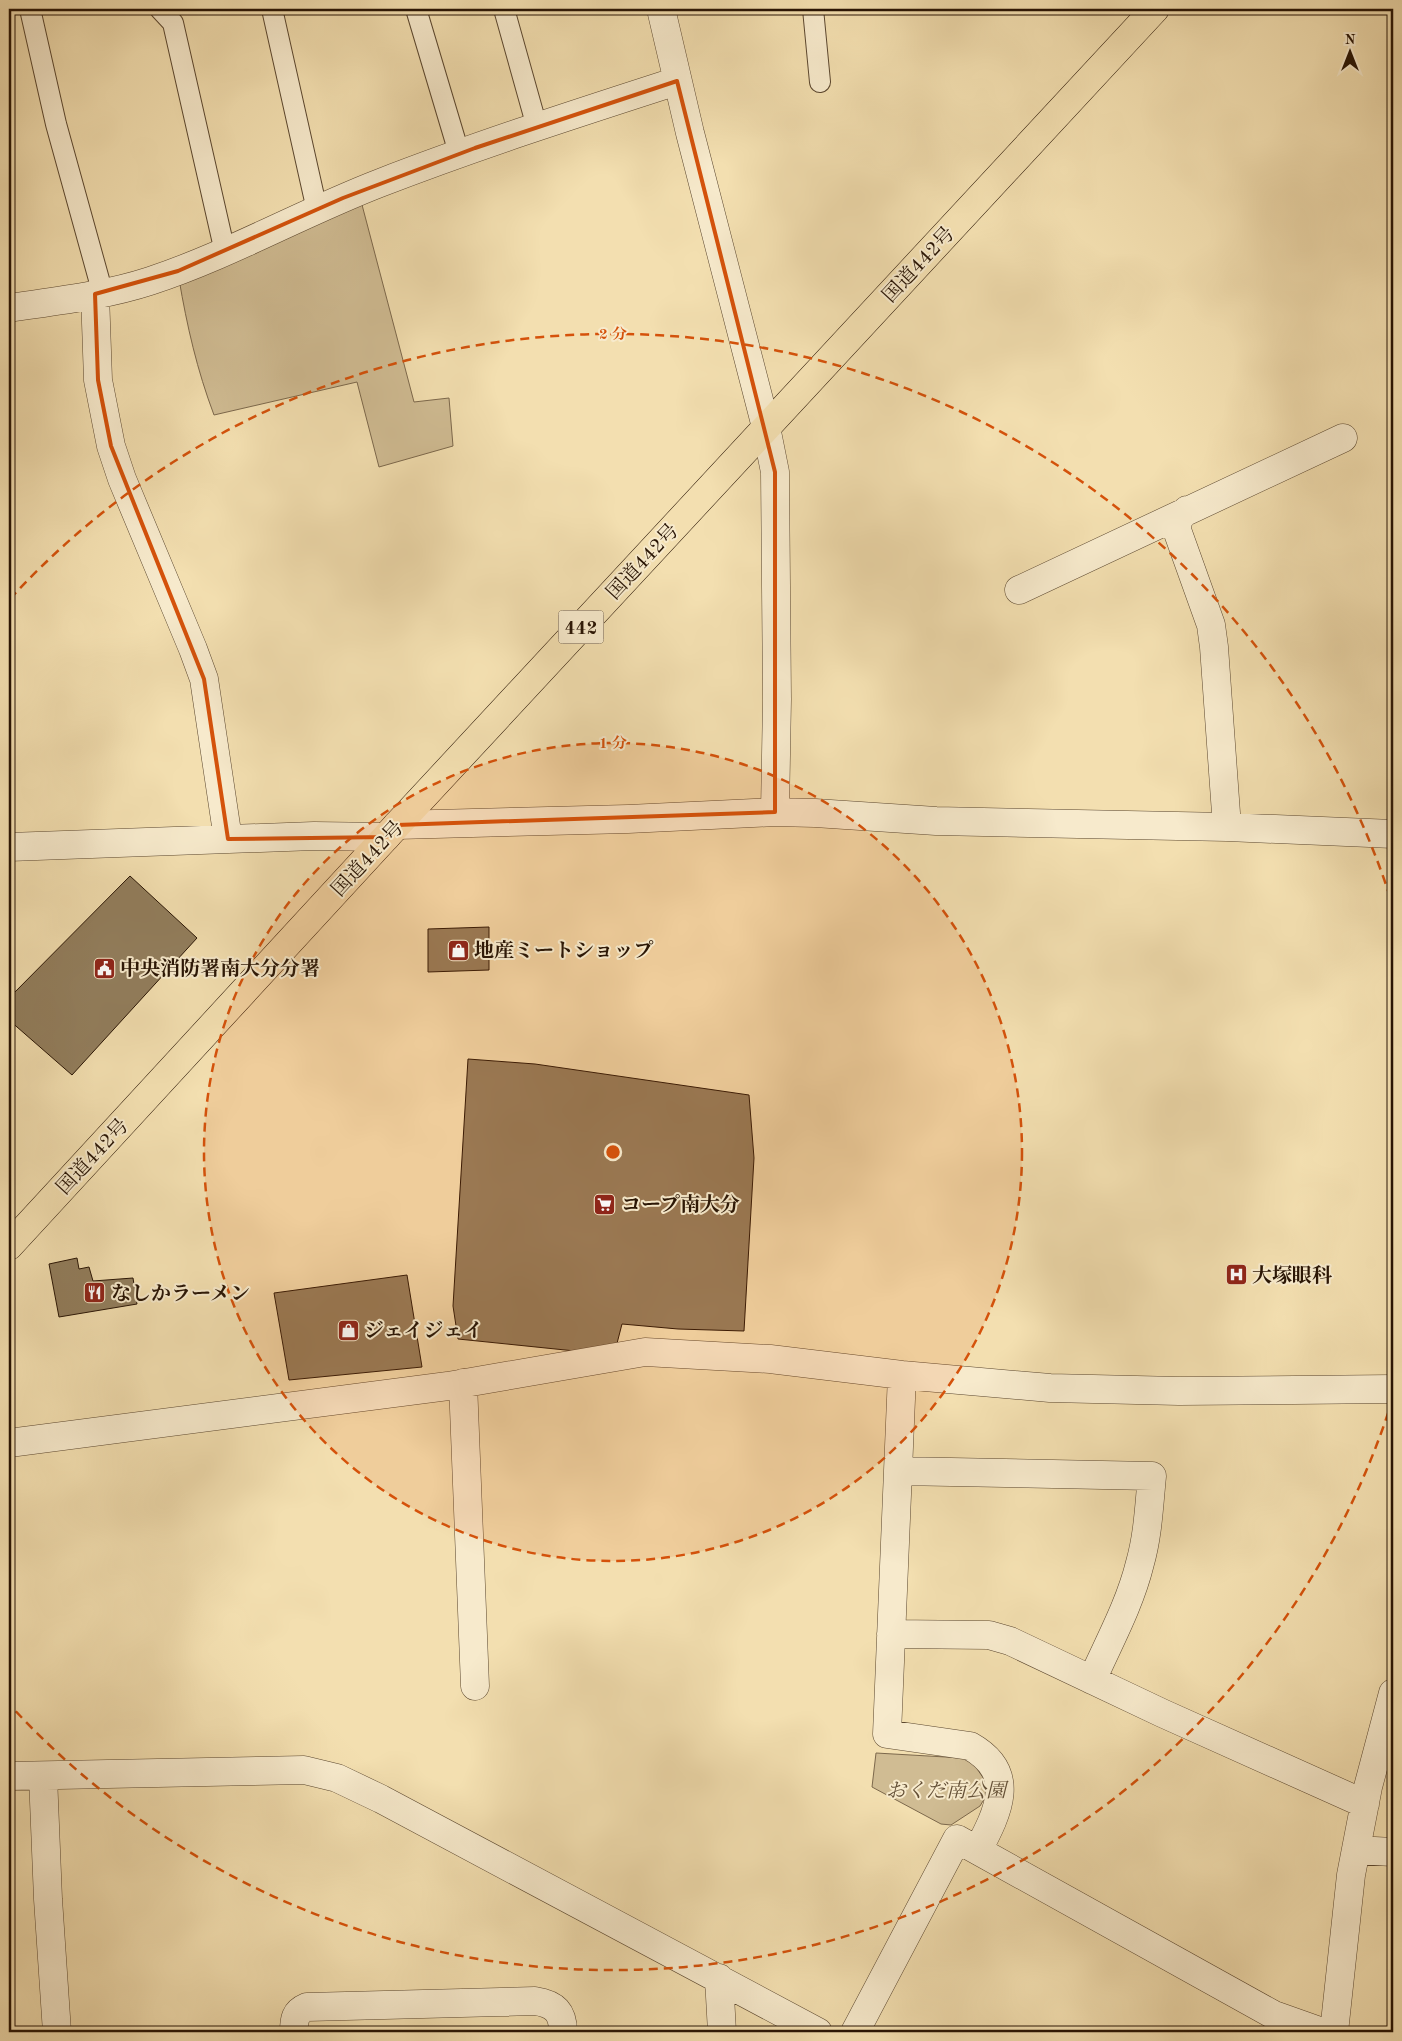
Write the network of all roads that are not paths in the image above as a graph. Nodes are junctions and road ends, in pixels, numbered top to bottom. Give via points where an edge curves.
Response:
1 (30, 9) edge
2 (160, 9) edge
3 (272, 9) edge
4 (416, 9) edge
5 (504, 9) edge
6 (661, 9) edge
7 (813, 9) edge
8 (1155, 9) edge
9 (677, 81) junction
10 (820, 82) dead end
11 (537, 127) junction
12 (460, 153) junction
13 (316, 210) junction
14 (224, 252) junction
15 (99, 294) junction
16 (9, 308) edge
17 (766, 427) junction
18 (1343, 438) dead end
19 (1187, 510) junction
20 (1018, 590) dead end
21 (774, 812) junction
22 (1227, 827) junction
23 (391, 831) junction
24 (1393, 834) edge
25 (228, 839) junction
26 (9, 847) edge
27 (9, 1246) edge
28 (902, 1375) junction
29 (463, 1383) junction
30 (1393, 1389) edge
31 (9, 1444) edge
32 (898, 1471) junction
33 (891, 1634) junction
34 (1092, 1680) junction
35 (475, 1686) dead end
36 (1393, 1693) edge
37 (9, 1776) edge
38 (43, 1776) junction
39 (1364, 1804) junction
40 (978, 1850) junction
41 (1356, 1850) junction
42 (1393, 1852) edge
43 (719, 1978) junction
44 (57, 2032) edge
45 (294, 2032) edge
46 (564, 2032) edge
47 (722, 2032) edge
48 (818, 2032) edge
49 (855, 2032) edge
50 (1322, 2032) edge
51 (1334, 2032) edge

1 - 15 lane
2 - 14 lane via 173,23
3 - 13 lane
4 - 12 lane
5 - 11 lane
6 - 9 street
7 - 10 lane
8 - 17 highway, 国道442号 / 442
9 - 11 street
9 - 17 street
11 - 12 street
12 - 13 street
13 - 14 street
14 - 15 street via 152,280
15 - 16 street
15 - 25 street via 98,380 111,446 204,679
17 - 21 street via 775,472 777,699
17 - 23 highway, 国道442号 / 442
18 - 19 street
19 - 20 street
19 - 22 street via 1178,519 1177,530 1211,626
21 - 22 street via 936,820
21 - 23 street
22 - 24 street
23 - 25 street
23 - 27 highway, 国道442号 / 442
25 - 26 street
28 - 29 street via 770,1358 645,1352
28 - 30 street via 1108,1390
28 - 32 street
29 - 31 street
29 - 35 street
32 - 33 street
32 - 34 street via 1152,1476 1146,1539 1140,1564 1132,1591
33 - 34 street via 990,1635 1010,1641
33 - 40 street via 888,1734 970,1746 982,1753 999,1776 998,1808
34 - 39 street
36 - 39 street
37 - 38 street
38 - 43 street via 304,1770 338,1778
38 - 44 street
39 - 41 street
40 - 49 street via 957,1839
40 - 50 street via 1274,2014
41 - 42 street
41 - 51 street
43 - 47 street
43 - 48 street
45 - 46 street via 296,2014 308,2007 535,2002 556,2008

